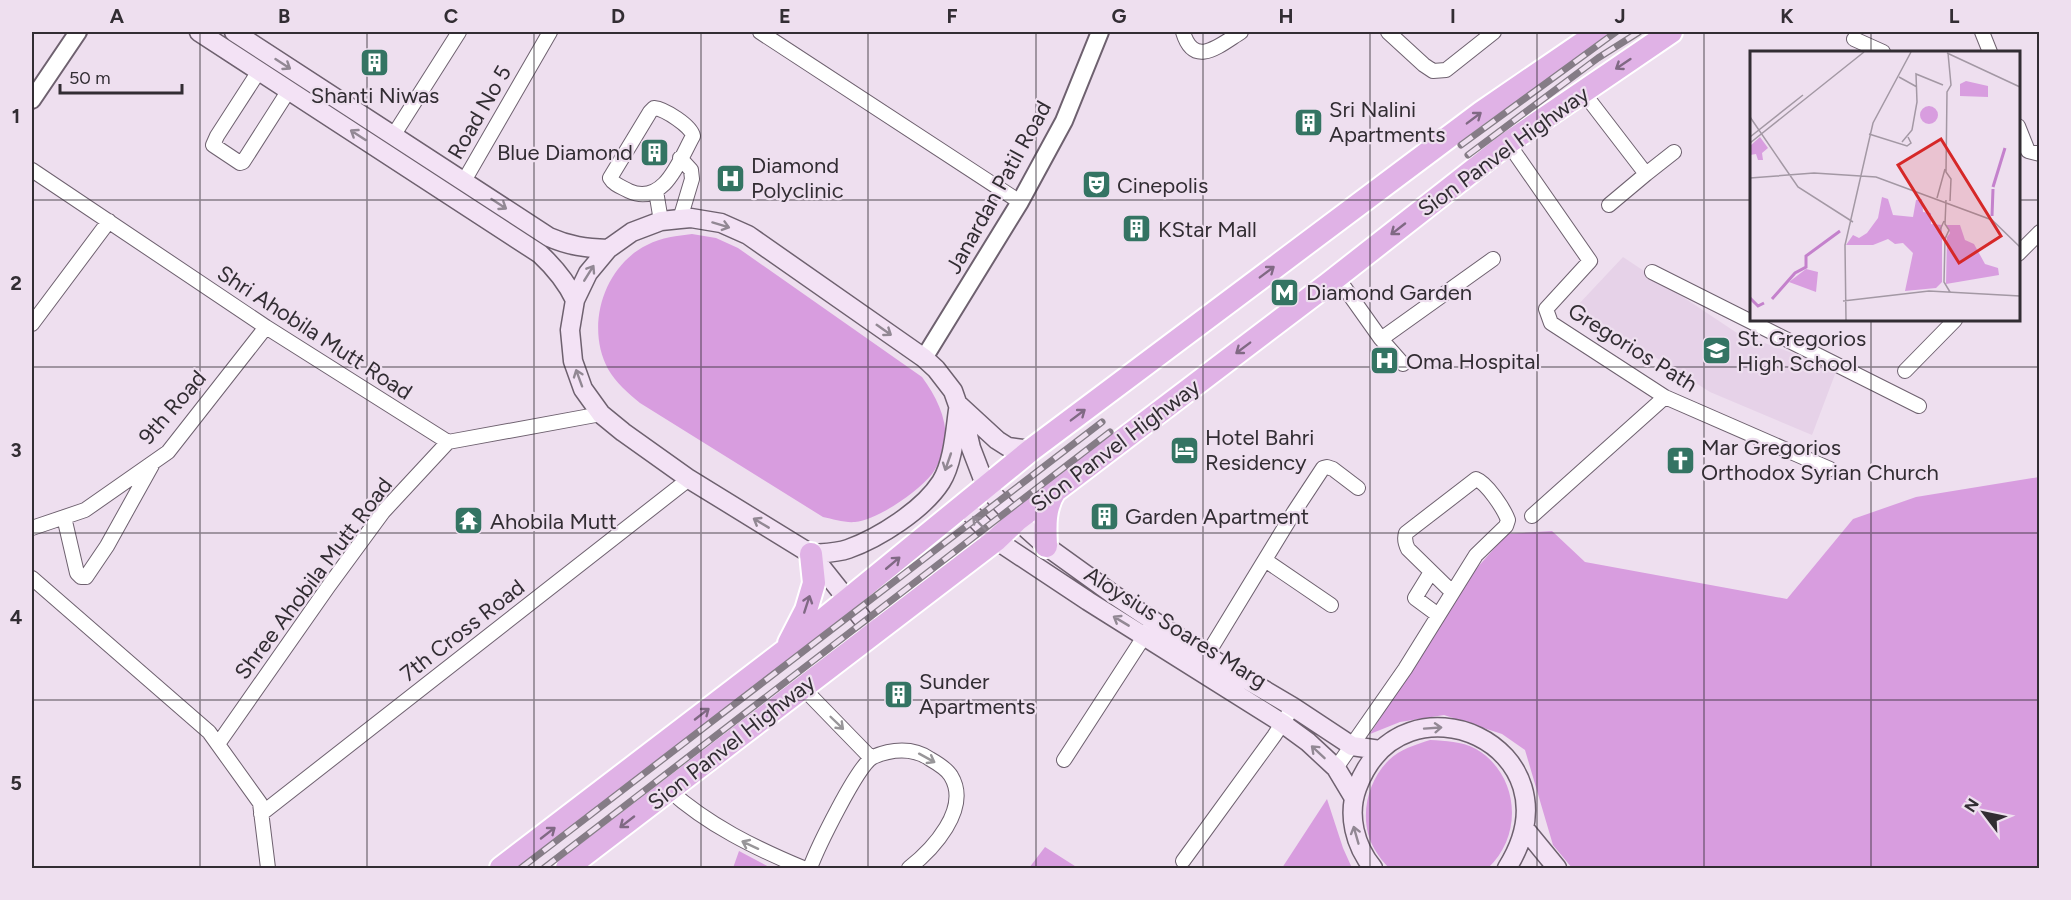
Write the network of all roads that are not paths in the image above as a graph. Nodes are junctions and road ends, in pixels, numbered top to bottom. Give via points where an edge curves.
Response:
1 (78, 32) edge
2 (199, 32) edge
3 (459, 32) edge
4 (550, 32) edge
5 (760, 32) edge
6 (1100, 32) edge
7 (1183, 32) edge
8 (1241, 32) edge
9 (1388, 32) edge
10 (1494, 32) edge
11 (1671, 32) edge
12 (1982, 32) edge
13 (1593, 33) edge
14 (230, 37) edge
15 (1854, 39) dead end
16 (1881, 51) edge
17 (1990, 51) edge
18 (259, 70) junction
19 (289, 90) junction
20 (1583, 92) junction
21 (32, 100) edge
22 (2020, 129) edge
23 (393, 136) junction
24 (1508, 143) junction
25 (1674, 152) dead end
26 (2040, 154) edge
27 (680, 158) junction
28 (32, 170) edge
29 (1646, 174) junction
30 (464, 181) junction
31 (656, 191) junction
32 (1020, 202) junction
33 (1609, 205) dead end
34 (680, 219) junction
35 (109, 221) junction
36 (661, 221) junction
37 (2040, 232) edge
38 (608, 249) junction
39 (2020, 253) edge
40 (1493, 259) dead end
41 (1652, 272) dead end
42 (1337, 277) junction
43 (575, 300) junction
44 (1954, 321) edge
45 (32, 324) edge
46 (266, 327) junction
47 (1381, 339) junction
48 (924, 358) junction
49 (1403, 364) dead end
50 (1905, 371) dead end
51 (1665, 397) junction
52 (959, 405) junction
53 (1919, 406) dead end
54 (601, 414) junction
55 (448, 442) junction
56 (1031, 450) junction
57 (154, 461) junction
58 (1830, 469) dead end
59 (689, 480) junction
60 (986, 486) junction
61 (1358, 488) dead end
62 (1055, 491) junction
63 (963, 505) junction
64 (1532, 516) dead end
65 (64, 517) junction
66 (1017, 520) junction
67 (32, 528) edge
68 (996, 540) junction
69 (1046, 546) junction
70 (811, 554) junction
71 (1265, 560) junction
72 (1069, 562) junction
73 (1431, 572) junction
74 (32, 578) edge
75 (1056, 579) junction
76 (1099, 584) junction
77 (1452, 592) junction
78 (848, 600) junction
79 (1088, 601) junction
80 (1331, 605) dead end
81 (1438, 615) junction
82 (1149, 628) junction
83 (873, 632) junction
84 (786, 650) junction
85 (1202, 663) junction
86 (802, 687) junction
87 (1293, 707) junction
88 (1282, 723) junction
89 (218, 744) junction
90 (1352, 746) junction
91 (1380, 750) junction
92 (871, 758) junction
93 (1064, 760) dead end
94 (1336, 768) junction
95 (669, 790) junction
96 (1354, 798) junction
97 (261, 814) junction
98 (1525, 829) junction
99 (1183, 861) dead end
100 (268, 868) edge
101 (501, 868) edge
102 (567, 868) edge
103 (803, 868) edge
104 (810, 868) edge
105 (909, 868) edge
106 (1372, 868) edge
107 (1507, 868) edge
108 (1557, 868) edge

1 - 21 street
2 - 14 main road
3 - 23 street
4 - 30 street, Road No 5
5 - 32 street
6 - 32 street, Janardan Patil Road via 1064,121
7 - 8 street via 1186,42 1197,51 1209,52
9 - 10 street via 1433,71 1446,70
11 -> 20 highway, Sion Panvel Highway
12 - 17 street
56 -> 13 highway, Sion Panvel Highway
14 - 18 main road
14 -> 23 main road
15 - 16 street
18 - 19 main road
18 - 19 street via 217,136 213,145 218,149 243,162
43 -> 19 main road via 568,284 540,254
20 - 24 highway, Sion Panvel Highway
20 - 29 street
22 - 26 street via 2028,151
23 - 30 main road
24 -> 42 highway, Sion Panvel Highway
24 - 51 street, Gregorios Path via 1590,261 1546,309 1551,323
25 - 29 street
27 - 31 street via 666,184
27 - 31 street via 693,132 663,110 654,108 610,178 642,195
27 - 34 street via 691,170 692,179
28 - 35 street, Shri Ahobila Mutt Road
29 - 33 street
30 -> 38 main road via 549,237 581,248
31 - 36 street
32 - 48 street, Janardan Patil Road
34 - 36 main road
34 -> 48 main road via 721,223 748,235
35 - 45 street
35 - 46 street, Shri Ahobila Mutt Road
36 - 38 main road via 632,232
37 - 39 street
43 -> 38 main road via 588,273
40 - 47 street
41 - 53 street
42 - 47 street
42 -> 62 highway, Sion Panvel Highway
54 -> 43 main road via 583,389 573,361 570,330
44 - 50 street
46 - 55 street, Shri Ahobila Mutt Road
46 - 57 street, 9th Road via 168,452
47 - 49 street
48 - 52 main road via 936,369
51 - 58 street, Gregorios Path
51 - 64 street
52 - 56 main road via 1008,447
52 - 60 main road
52 -> 70 main road via 953,450 942,481 920,505 881,534 846,550
54 - 55 street
54 - 59 main road
55 - 89 street, Shree Ahobila Mutt Road via 384,512
56 - 60 highway, Sion Panvel Highway
57 - 65 street, 9th Road via 85,510
57 - 65 street via 86,577 77,573
70 -> 59 main road
59 - 97 street, 7th Cross Road
60 - 63 highway, Sion Panvel Highway
60 - 66 main road, Aloysius Soares Marg
61 - 71 street via 1333,469 1323,468
62 - 66 highway, Sion Panvel Highway
62 - 69 highway via 1045,521
68 -> 63 main road, Aloysius Soares Marg
78 -> 63 highway, Sion Panvel Highway
65 - 67 street, 9th Road
66 - 68 highway, Sion Panvel Highway
66 - 69 main road, Aloysius Soares Marg
68 - 75 main road, Aloysius Soares Marg
68 - 83 highway, Sion Panvel Highway
69 - 72 main road, Aloysius Soares Marg
70 - 78 main road
84 -> 70 highway via 806,610 814,583
71 - 80 street
71 - 85 street
72 - 75 main road
72 - 76 main road, Aloysius Soares Marg
73 - 77 street
73 - 77 street via 1408,549 1404,542 1406,533 1471,481 1480,480 1508,520 1476,555
73 - 81 street via 1415,598
74 - 89 street
75 - 79 main road, Aloysius Soares Marg
76 - 79 main road
76 - 82 main road, Aloysius Soares Marg
77 - 81 street
78 - 83 main road
78 - 84 highway, Sion Panvel Highway
82 -> 79 main road, Aloysius Soares Marg
81 - 90 street
82 - 85 main road, Aloysius Soares Marg
82 - 93 street
83 - 86 highway, Sion Panvel Highway
101 -> 84 highway, Sion Panvel Highway
85 - 87 main road, Aloysius Soares Marg
85 - 88 main road, Aloysius Soares Marg
86 -> 92 street
86 - 95 highway, Sion Panvel Highway
87 - 88 street
87 - 90 main road, Aloysius Soares Marg
94 -> 88 main road, Aloysius Soares Marg
88 - 99 street
89 - 97 street via 260,803
90 - 91 main road, Aloysius Soares Marg
90 - 94 street
91 - 96 main road via 1363,772
91 -> 98 main road via 1403,735 1429,727 1456,728 1481,737 1503,754 1518,776 1526,802
92 - 104 street via 852,784
92 -> 105 street via 901,749 924,754 951,774 956,786 945,832
94 - 96 main road, Aloysius Soares Marg
95 -> 102 highway, Sion Panvel Highway
103 -> 95 street via 735,838 687,807
106 -> 96 main road via 1362,855 1353,827
97 - 100 street
98 - 107 main road
98 - 108 main road

